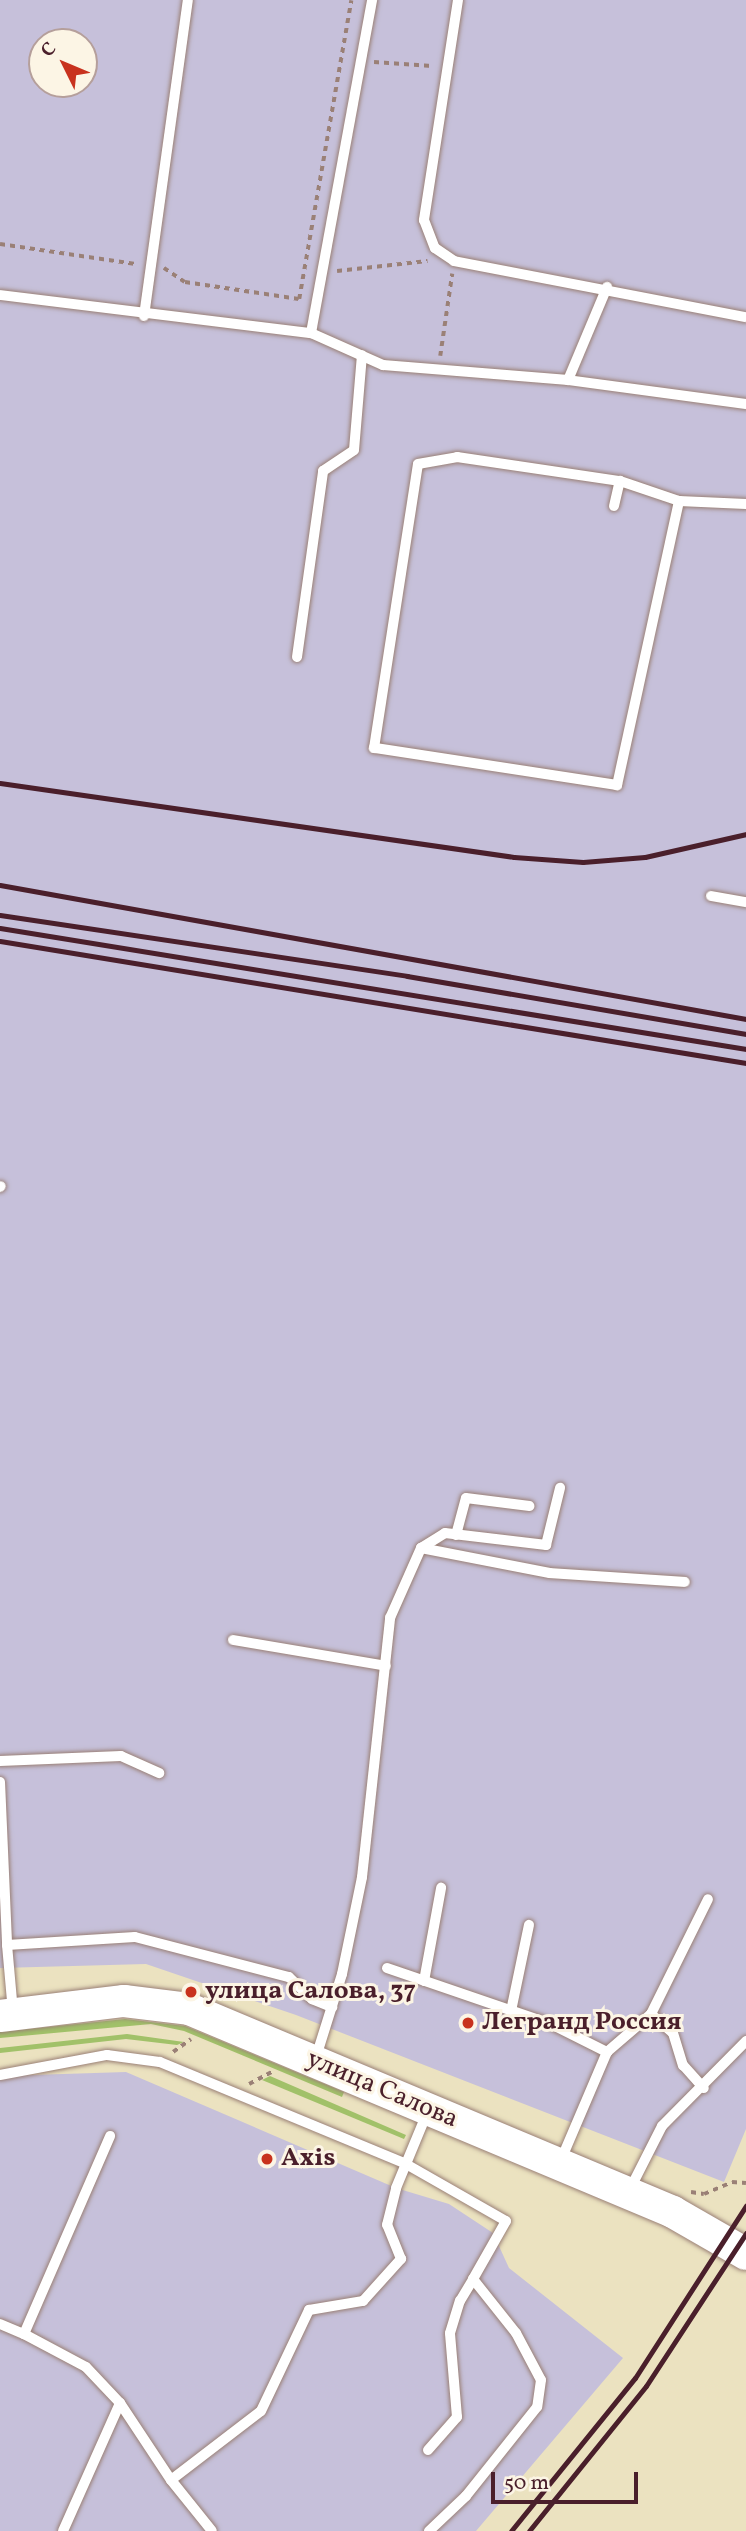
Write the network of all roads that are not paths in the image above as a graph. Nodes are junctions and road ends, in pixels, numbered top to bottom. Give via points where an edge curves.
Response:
1 (188, 0) edge
2 (372, 0) edge
3 (458, 0) edge
4 (607, 288) junction
5 (0, 295) edge
6 (144, 316) junction
7 (746, 317) edge
8 (311, 333) junction
9 (362, 355) junction
10 (568, 380) junction
11 (746, 404) edge
12 (620, 481) junction
13 (679, 501) junction
14 (746, 503) edge
15 (614, 506) dead end
16 (297, 657) dead end
17 (711, 896) dead end
18 (746, 902) edge
19 (560, 1488) dead end
20 (529, 1506) dead end
21 (456, 1535) junction
22 (421, 1548) junction
23 (685, 1582) dead end
24 (233, 1640) dead end
25 (386, 1666) junction
26 (0, 1760) edge
27 (159, 1773) dead end
28 (0, 1782) edge
29 (441, 1888) dead end
30 (708, 1899) dead end
31 (529, 1925) dead end
32 (7, 1945) junction
33 (387, 1968) dead end
34 (424, 1981) junction
35 (332, 2007) junction
36 (511, 2011) junction
37 (651, 2014) junction
38 (6, 2015) edge
39 (746, 2041) edge
40 (607, 2052) junction
41 (314, 2062) junction
42 (0, 2075) edge
43 (704, 2088) junction
44 (429, 2110) junction
45 (110, 2136) dead end
46 (406, 2164) junction
47 (559, 2165) junction
48 (628, 2194) junction
49 (746, 2254) edge
50 (473, 2279) junction
51 (0, 2324) edge
52 (24, 2334) junction
53 (120, 2403) junction
54 (428, 2450) dead end
55 (170, 2480) junction
56 (63, 2531) edge
57 (212, 2531) edge
58 (429, 2531) edge

1 - 6 lane
2 - 8 lane
3 - 4 lane via 424,220 429,241 454,261
4 - 7 lane
4 - 10 lane
5 - 6 lane
6 - 8 lane
8 - 9 lane
9 - 10 lane via 383,365
9 - 16 lane via 354,450 323,471
10 - 11 lane
12 - 13 lane
12 - 13 lane via 457,457 418,464 374,748 617,785
12 - 15 lane
13 - 14 lane
17 - 18 lane
19 - 21 lane via 546,1545
20 - 21 lane via 466,1498
21 - 22 lane via 446,1533
22 - 23 lane via 550,1573
22 - 25 lane via 390,1618
24 - 25 lane
25 - 35 lane via 362,1877
26 - 27 lane via 121,1756
28 - 32 lane
29 - 34 lane
30 - 37 lane
31 - 36 lane
32 - 35 lane via 135,1937 289,1977 312,1999
32 - 38 lane
33 - 34 lane
34 - 36 lane
35 - 41 lane
36 - 40 lane
37 - 40 lane
37 - 43 lane via 673,2033 683,2065
38 - 41 street, улица Салова via 124,2001 162,2002
39 - 43 lane
40 - 47 lane
41 - 44 street, улица Салова
42 - 46 lane via 107,2055 160,2062
43 - 48 lane via 662,2126
44 - 46 lane
44 - 47 street, улица Салова
45 - 52 lane
46 - 50 lane via 506,2221
46 - 55 lane via 387,2225 401,2259 363,2301 309,2310 261,2411
47 - 48 street, улица Салова
48 - 49 street, улица Салова via 673,2212
50 - 54 lane via 450,2333 457,2417
50 - 58 lane via 516,2333 541,2380 537,2407 466,2496
51 - 52 lane
52 - 53 lane via 86,2367
53 - 55 lane
53 - 56 lane
55 - 57 lane

